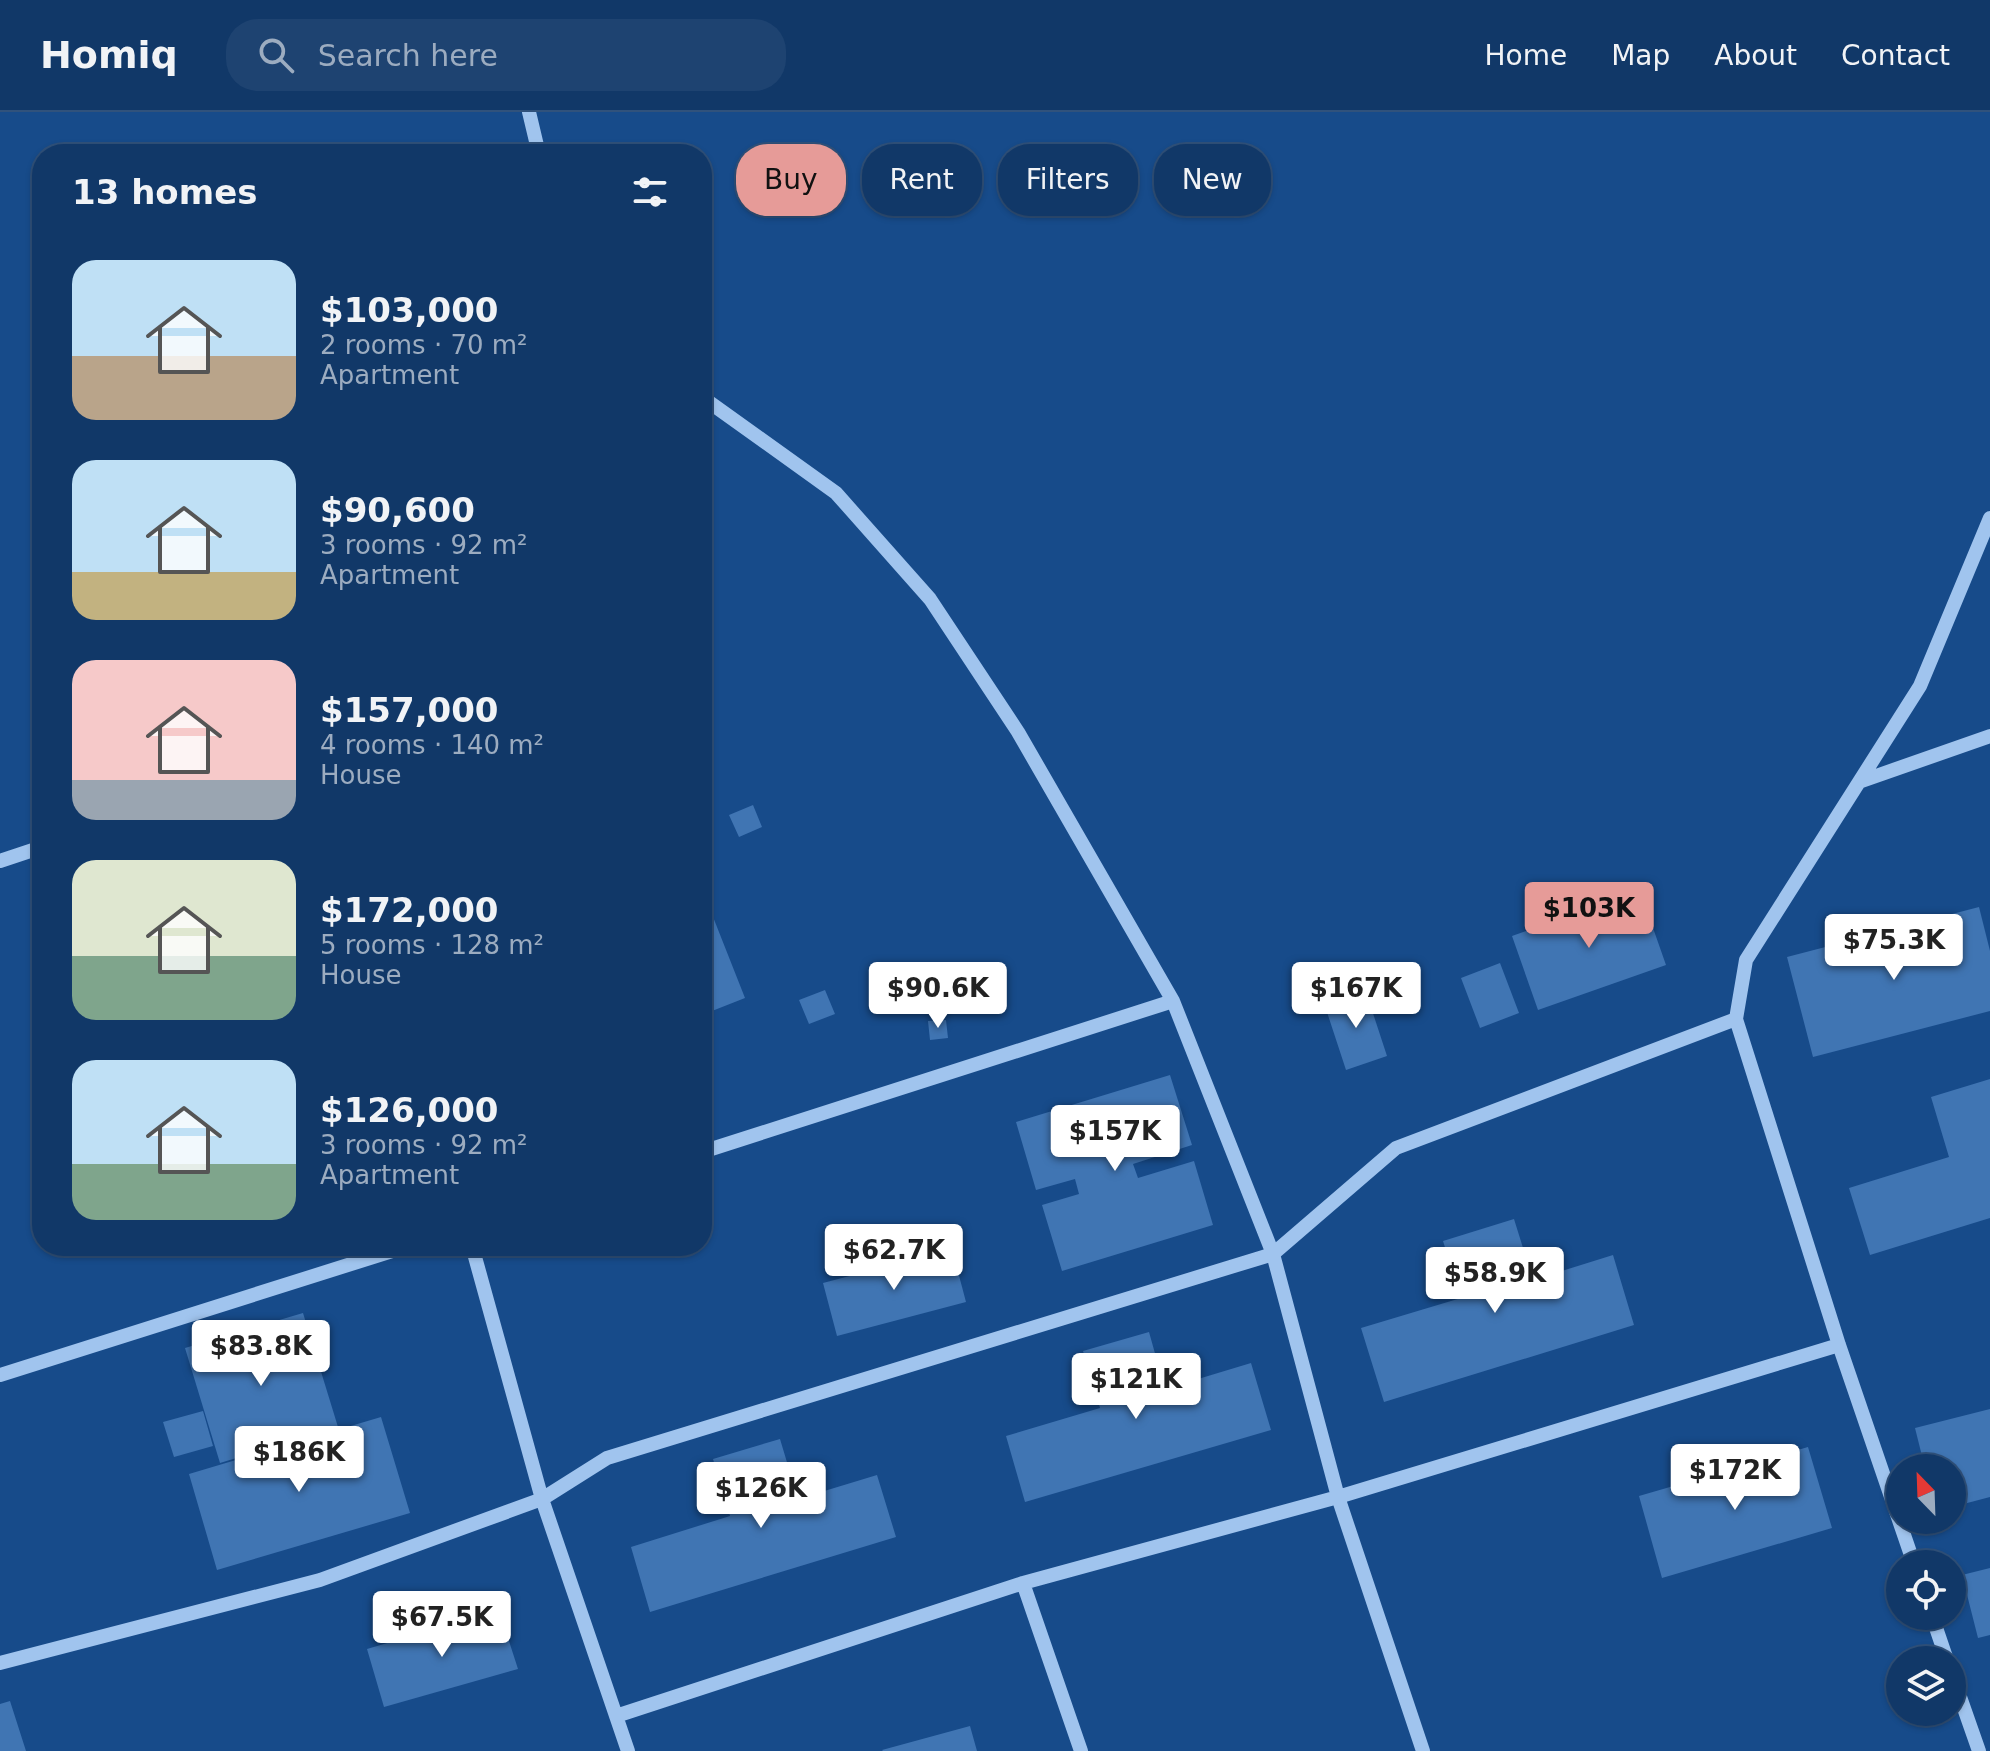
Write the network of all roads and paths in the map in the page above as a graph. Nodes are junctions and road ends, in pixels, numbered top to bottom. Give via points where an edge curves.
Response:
1 (529, 112) edge
2 (537, 144) edge
3 (712, 404) edge
4 (1990, 518) edge
5 (1990, 736) edge
6 (1859, 782) junction
7 (32, 850) edge
8 (0, 861) edge
9 (1173, 1001) junction
10 (1736, 1019) junction
11 (712, 1149) edge
12 (1273, 1254) junction
13 (376, 1256) edge
14 (475, 1256) edge
15 (1839, 1345) junction
16 (0, 1375) edge
17 (1338, 1497) junction
18 (542, 1499) junction
19 (1909, 1550) edge
20 (1023, 1583) junction
21 (0, 1663) edge
22 (1966, 1714) edge
23 (616, 1716) junction
24 (628, 1751) edge
25 (1081, 1751) edge
26 (1423, 1751) edge
27 (1979, 1751) edge

1 - 2 street
3 - 9 street via 836,493 930,599 1018,732
4 - 6 street via 1920,686
5 - 6 street
6 - 10 street via 1746,960
7 - 8 street
9 - 11 street
9 - 12 street
10 - 12 street via 1396,1148
10 - 15 street
12 - 17 street
12 - 18 street via 607,1458
13 - 16 street
14 - 18 street
15 - 17 street
15 - 19 street
17 - 20 street
17 - 26 street
18 - 21 street via 320,1580
18 - 23 street
20 - 23 street
20 - 25 street
22 - 27 street
23 - 24 street

